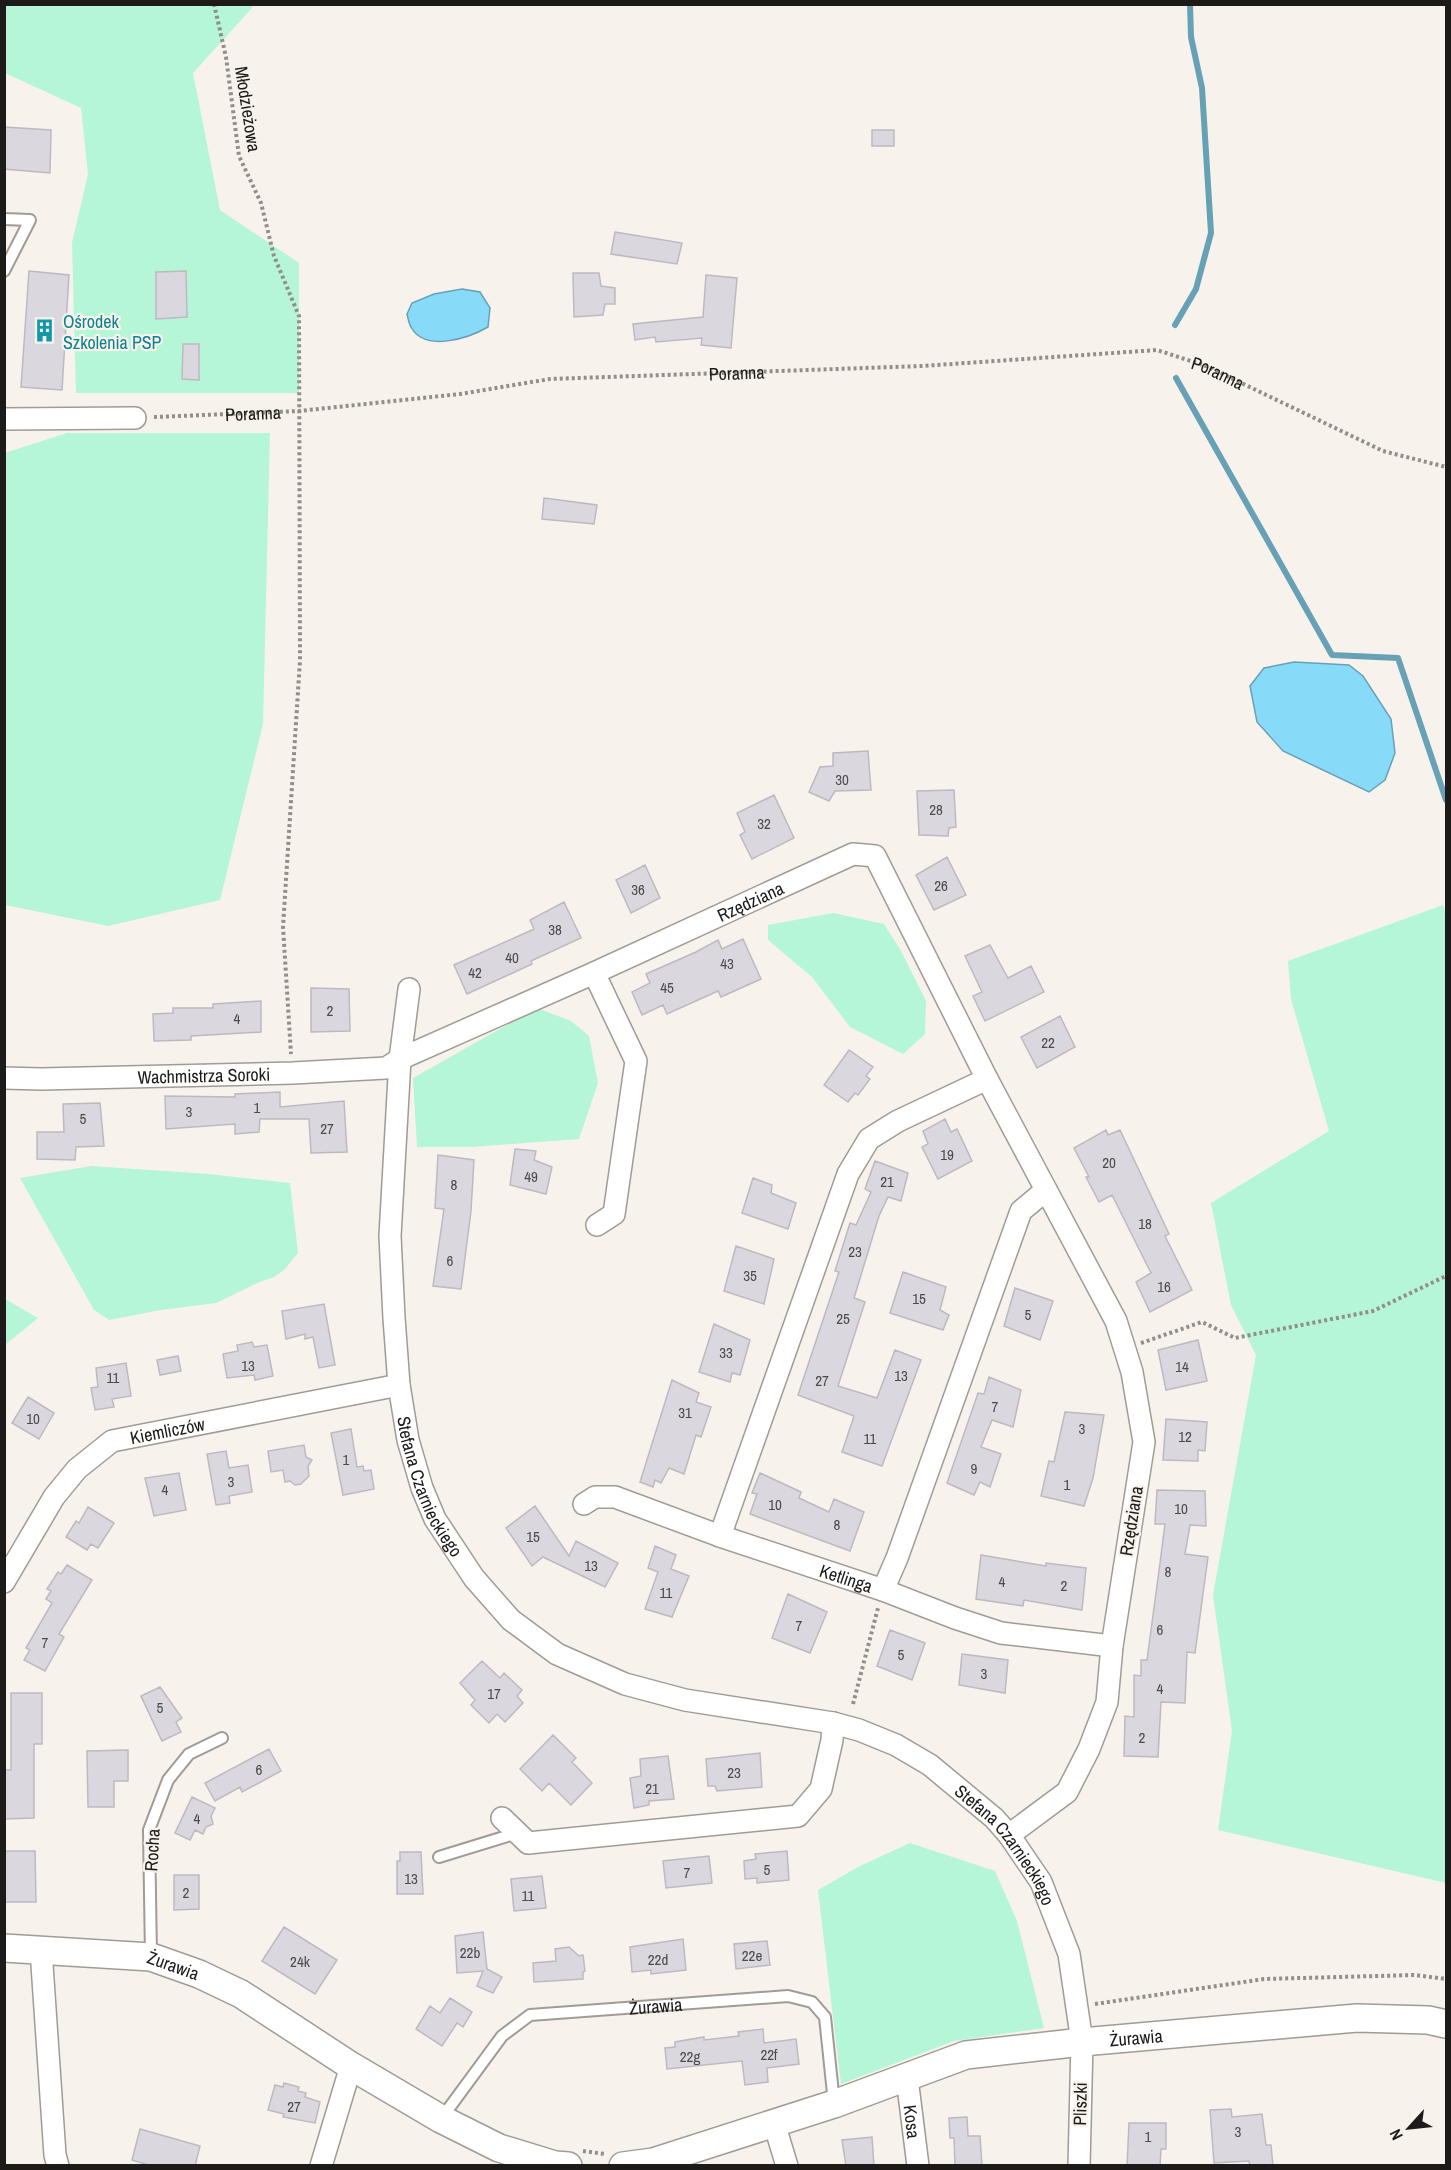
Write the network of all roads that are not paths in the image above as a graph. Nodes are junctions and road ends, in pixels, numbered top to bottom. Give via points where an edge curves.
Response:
1 (4, 219) edge
2 (4, 271) edge
3 (135, 418) road end
4 (4, 419) edge
5 (594, 973) junction
6 (409, 989) dead end
7 (400, 1059) junction
8 (4, 1078) edge
9 (987, 1078) junction
10 (1046, 1190) junction
11 (597, 1225) dead end
12 (399, 1385) junction
13 (584, 1504) dead end
14 (720, 1536) junction
15 (4, 1582) edge
16 (883, 1590) junction
17 (1112, 1646) junction
18 (833, 1723) junction
19 (222, 1738) dead end
20 (516, 1831) joint
21 (1009, 1834) junction
22 (439, 1857) dead end
23 (4, 1948) edge
24 (41, 1950) junction
25 (151, 1957) junction
26 (1446, 2024) edge
27 (1082, 2042) junction
28 (351, 2066) junction
29 (907, 2078) junction
30 (834, 2104) junction
31 (441, 2119) junction
32 (774, 2123) junction
33 (616, 2160) edge
34 (564, 2162) edge
35 (57, 2166) edge
36 (321, 2166) edge
37 (787, 2166) edge
38 (918, 2166) edge
39 (1079, 2166) edge

1 - 2 lane via 30,220
3 - 4 street
5 - 7 street, Rzędziana
5 - 9 street, Rzędziana via 853,854 875,856
5 - 11 street via 636,1061 614,1214
6 - 7 street, Stefana Czarnieckiego
7 - 8 street, Wachmistrza Soroki via 386,1068
7 - 12 street, Stefana Czarnieckiego via 390,1236
9 - 10 street, Rzędziana
9 - 14 street via 869,1139 848,1174
10 - 16 street via 1021,1211
10 - 17 street, Rzędziana via 1116,1322 1132,1372 1144,1442
12 - 15 street, Kiemliczów via 112,1441 77,1469 54,1497
12 - 18 street, Stefana Czarnieckiego via 408,1440 435,1519 474,1578 511,1620 557,1654 625,1683 685,1700
13 - 14 street, Ketlinga via 595,1497 615,1497
14 - 16 street, Ketlinga
16 - 17 street, Ketlinga via 1001,1633
17 - 21 street, Rzędziana via 1107,1702 1067,1792
18 - 20 street via 821,1789 798,1816
18 - 21 street, Stefana Czarnieckiego via 896,1745 930,1765
19 - 25 lane, Rocha via 189,1754 175,1771 149,1830
20 - 22 lane
21 - 27 street, Stefana Czarnieckiego via 1041,1882 1069,1954
23 - 24 street, Żurawia
24 - 25 street, Żurawia
24 - 35 street
25 - 28 street, Żurawia via 241,1994
26 - 27 street, Żurawia via 1357,2018
27 - 29 street, Żurawia via 966,2055
27 - 39 street, Pliszki
28 - 31 street, Żurawia
28 - 36 street
29 - 30 street, Żurawia
29 - 38 street, Kosa
30 - 31 lane, Żurawia via 825,2017 812,2002 788,1996 530,2015 502,2036
30 - 32 street, Żurawia
31 - 34 street, Żurawia via 499,2148
32 - 33 street, Żurawia via 653,2162
32 - 37 street

